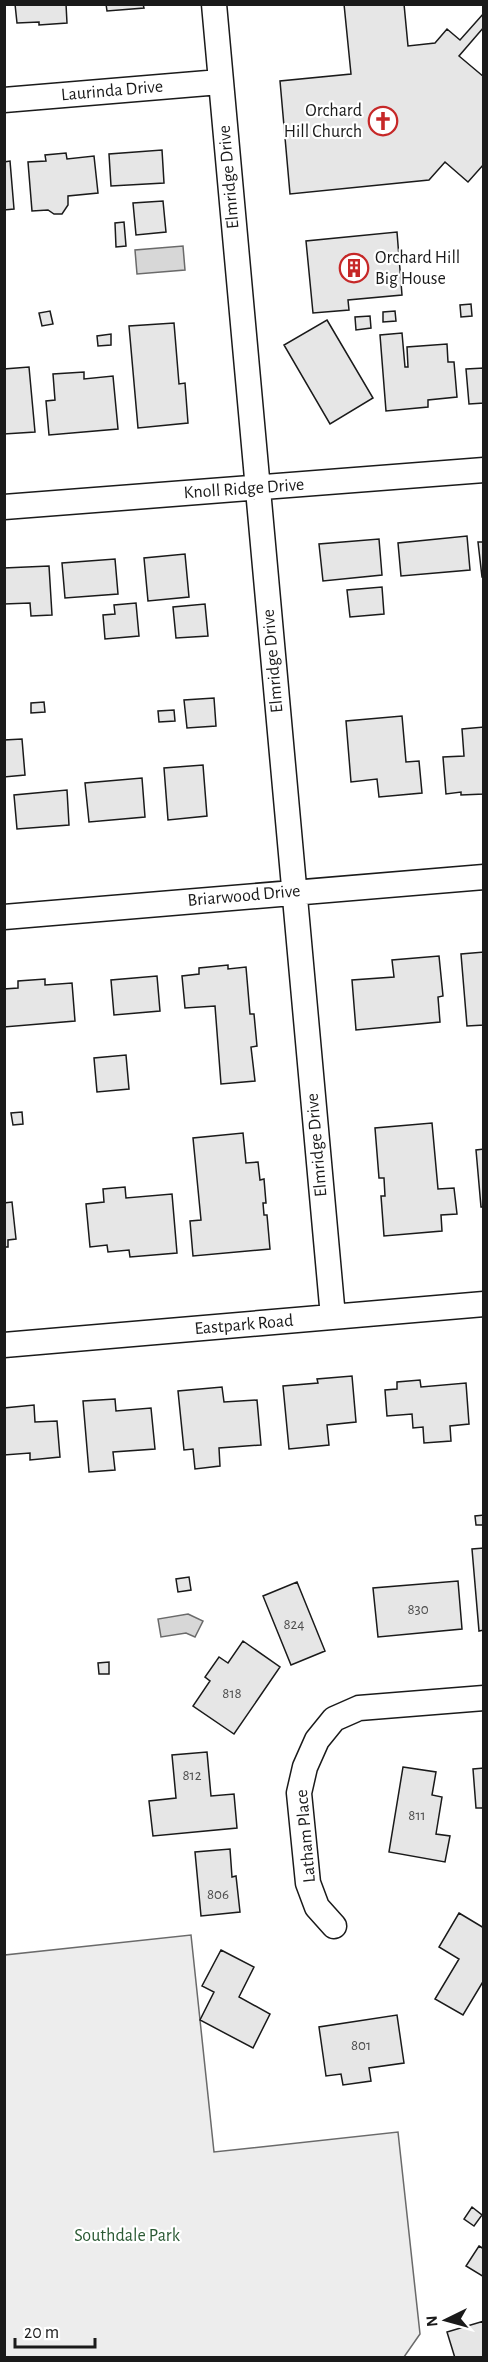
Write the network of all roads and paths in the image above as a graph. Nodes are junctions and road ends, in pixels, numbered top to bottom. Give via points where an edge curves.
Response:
1 (214, 4) edge
2 (220, 82) junction
3 (4, 100) edge
4 (483, 470) edge
5 (257, 488) junction
6 (4, 507) edge
7 (483, 877) edge
8 (294, 891) junction
9 (4, 917) edge
10 (483, 1304) edge
11 (333, 1317) junction
12 (4, 1345) edge
13 (483, 1698) edge
14 (334, 1926) dead end

1 - 2 street, Elmridge Drive
2 - 3 street, Laurinda Drive
2 - 5 street, Elmridge Drive
4 - 5 street, Knoll Ridge Drive
5 - 6 street, Knoll Ridge Drive
5 - 8 street, Elmridge Drive
7 - 8 street, Briarwood Drive
8 - 9 street, Briarwood Drive
8 - 11 street, Elmridge Drive
10 - 11 street, Eastpark Road
11 - 12 street, Eastpark Road
13 - 14 street, Latham Place via 359,1708 334,1719 317,1740 299,1793 308,1883 317,1907

